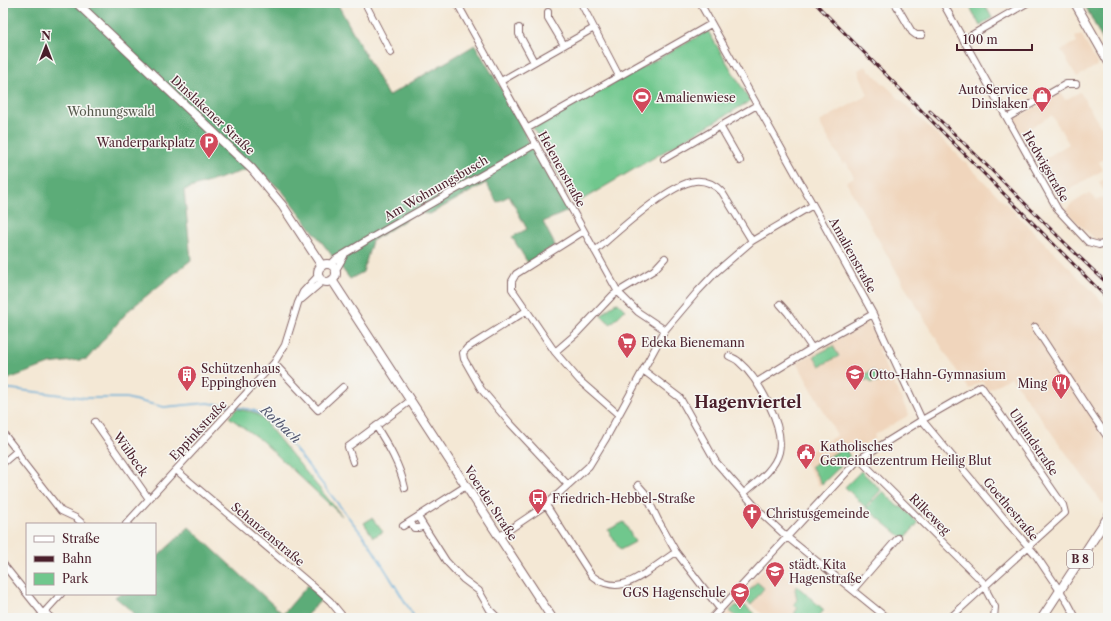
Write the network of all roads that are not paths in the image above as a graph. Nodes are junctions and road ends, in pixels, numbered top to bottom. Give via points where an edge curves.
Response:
1 (77, 3) edge
2 (365, 3) edge
3 (457, 3) edge
4 (581, 3) edge
5 (700, 3) edge
6 (895, 3) edge
7 (943, 3) edge
8 (1027, 3) edge
9 (1075, 3) edge
10 (548, 12) dead end
11 (711, 24) junction
12 (519, 28) dead end
13 (594, 28) junction
14 (922, 35) dead end
15 (963, 40) junction
16 (564, 45) junction
17 (391, 53) dead end
18 (1108, 60) edge
19 (534, 62) junction
20 (619, 76) junction
21 (502, 81) junction
22 (1076, 84) dead end
23 (757, 105) junction
24 (1007, 118) junction
25 (720, 126) junction
26 (528, 128) junction
27 (536, 144) junction
28 (664, 159) dead end
29 (740, 161) dead end
30 (814, 205) junction
31 (584, 231) junction
32 (752, 241) junction
33 (1108, 242) edge
34 (595, 251) junction
35 (665, 258) dead end
36 (322, 266) junction
37 (333, 267) junction
38 (321, 278) junction
39 (332, 280) junction
40 (618, 292) junction
41 (780, 304) dead end
42 (526, 311) junction
43 (873, 314) junction
44 (1035, 326) dead end
45 (665, 330) junction
46 (812, 348) junction
47 (555, 352) junction
48 (729, 356) dead end
49 (274, 363) junction
50 (643, 370) junction
51 (757, 382) junction
52 (343, 387) dead end
53 (410, 401) junction
54 (619, 415) junction
55 (922, 420) junction
56 (95, 422) dead end
57 (376, 426) junction
58 (3, 433) edge
59 (1108, 438) edge
60 (17, 451) junction
61 (859, 460) junction
62 (353, 462) dead end
63 (3, 463) edge
64 (176, 470) junction
65 (568, 485) junction
66 (638, 485) dead end
67 (466, 486) junction
68 (405, 488) dead end
69 (744, 494) junction
70 (148, 499) junction
71 (546, 505) junction
72 (418, 517) junction
73 (1108, 517) edge
74 (411, 522) junction
75 (82, 523) edge
76 (127, 523) edge
77 (403, 526) dead end
78 (423, 526) junction
79 (500, 536) junction
80 (787, 537) junction
81 (898, 538) dead end
82 (1029, 547) junction
83 (676, 552) junction
84 (3, 564) edge
85 (986, 585) junction
86 (853, 590) junction
87 (1059, 590) junction
88 (60, 595) edge
89 (720, 609) junction
90 (41, 616) edge
91 (51, 618) edge
92 (344, 618) edge
93 (498, 618) edge
94 (552, 618) edge
95 (712, 618) edge
96 (887, 618) edge
97 (950, 618) edge
98 (994, 618) edge
99 (1042, 618) edge
100 (1076, 618) edge

1 - 36 main road, Dinslakener Straße via 252,169 282,205
2 - 17 street
3 - 21 street, Helenenstraße
4 - 13 street
5 - 11 street, Amalienstraße
6 - 14 street via 912,32
7 - 15 street, Hedwigstraße
8 - 15 street
9 - 18 main road
10 - 16 street via 548,18
11 - 20 street
11 - 23 street, Amalienstraße
12 - 19 street via 518,34
13 - 16 street
13 - 20 street
15 - 24 street, Hedwigstraße
16 - 19 street
19 - 21 street
20 - 26 street
21 - 26 street, Helenenstraße
22 - 24 street via 1066,84
23 - 25 street
23 - 30 street, Amalienstraße
24 - 33 street, Hedwigstraße via 1058,210 1088,242 1099,245
25 - 28 street
25 - 29 street
26 - 27 street, Helenenstraße
27 - 31 street, Helenenstraße
27 - 37 street, Am Wohnungsbusch via 346,253
30 - 32 street
30 - 43 street, Amalienstraße
31 - 34 street, Helenenstraße
31 - 42 street via 516,274 512,281 512,289
32 - 34 street via 722,192 710,183 693,181 656,201
32 - 45 street via 716,272
34 - 40 street, Helenenstraße
35 - 40 street via 654,270
36 - 37 main road via 326,264
36 - 38 main road via 318,270
37 - 39 main road via 336,276
38 - 39 main road via 328,282
38 - 49 street, Eppinkstraße via 303,292 285,345
39 - 53 main road, Voerder Straße
40 - 45 street, Helenenstraße via 638,312
40 - 47 street
41 - 46 street
42 - 47 street
42 - 65 street via 467,348 463,353 464,359 480,389
43 - 46 street
43 - 55 street, Amalienstraße
44 - 59 street
45 - 50 street
46 - 51 street
47 - 54 street via 580,381
48 - 51 street via 739,361
49 - 52 street via 318,410
49 - 64 street, Eppinkstraße
50 - 54 street
50 - 69 street via 680,398 716,462
51 - 69 street via 778,426 779,451 775,462 765,475
53 - 57 street
53 - 67 main road, Voerder Straße
54 - 65 street via 589,466
55 - 61 street
55 - 82 street, Goethestraße
55 - 82 street, Uhlandstraße via 981,386 1063,505 1065,513
56 - 70 street, Wülbeck
57 - 62 street via 348,447
57 - 68 street via 392,453
58 - 60 street
60 - 63 street
60 - 75 street via 61,511
61 - 80 street
61 - 85 street, Rilkeweg
64 - 70 street, Eppinkstraße
64 - 92 street, Schanzenstraße via 321,592
65 - 71 street
66 - 83 street via 646,493
67 - 72 street
67 - 79 main road, Voerder Straße
69 - 80 street
70 - 76 street, Eppinkstraße
71 - 79 street
71 - 83 street via 591,575 597,580 614,585 624,584
72 - 74 street
72 - 78 street
73 - 87 main road, B 8
74 - 77 street
74 - 78 street via 414,528
78 - 93 street via 446,561 479,592
79 - 94 main road, Voerder Straße
80 - 86 street
80 - 89 street
81 - 86 street
82 - 85 street
82 - 87 street, Goethestraße
83 - 89 street
84 - 90 street
85 - 97 street
85 - 98 street via 995,606
86 - 96 street
87 - 99 main road, B 8
87 - 100 street, Goethestraße
88 - 90 street
89 - 95 street
90 - 91 street via 48,615

